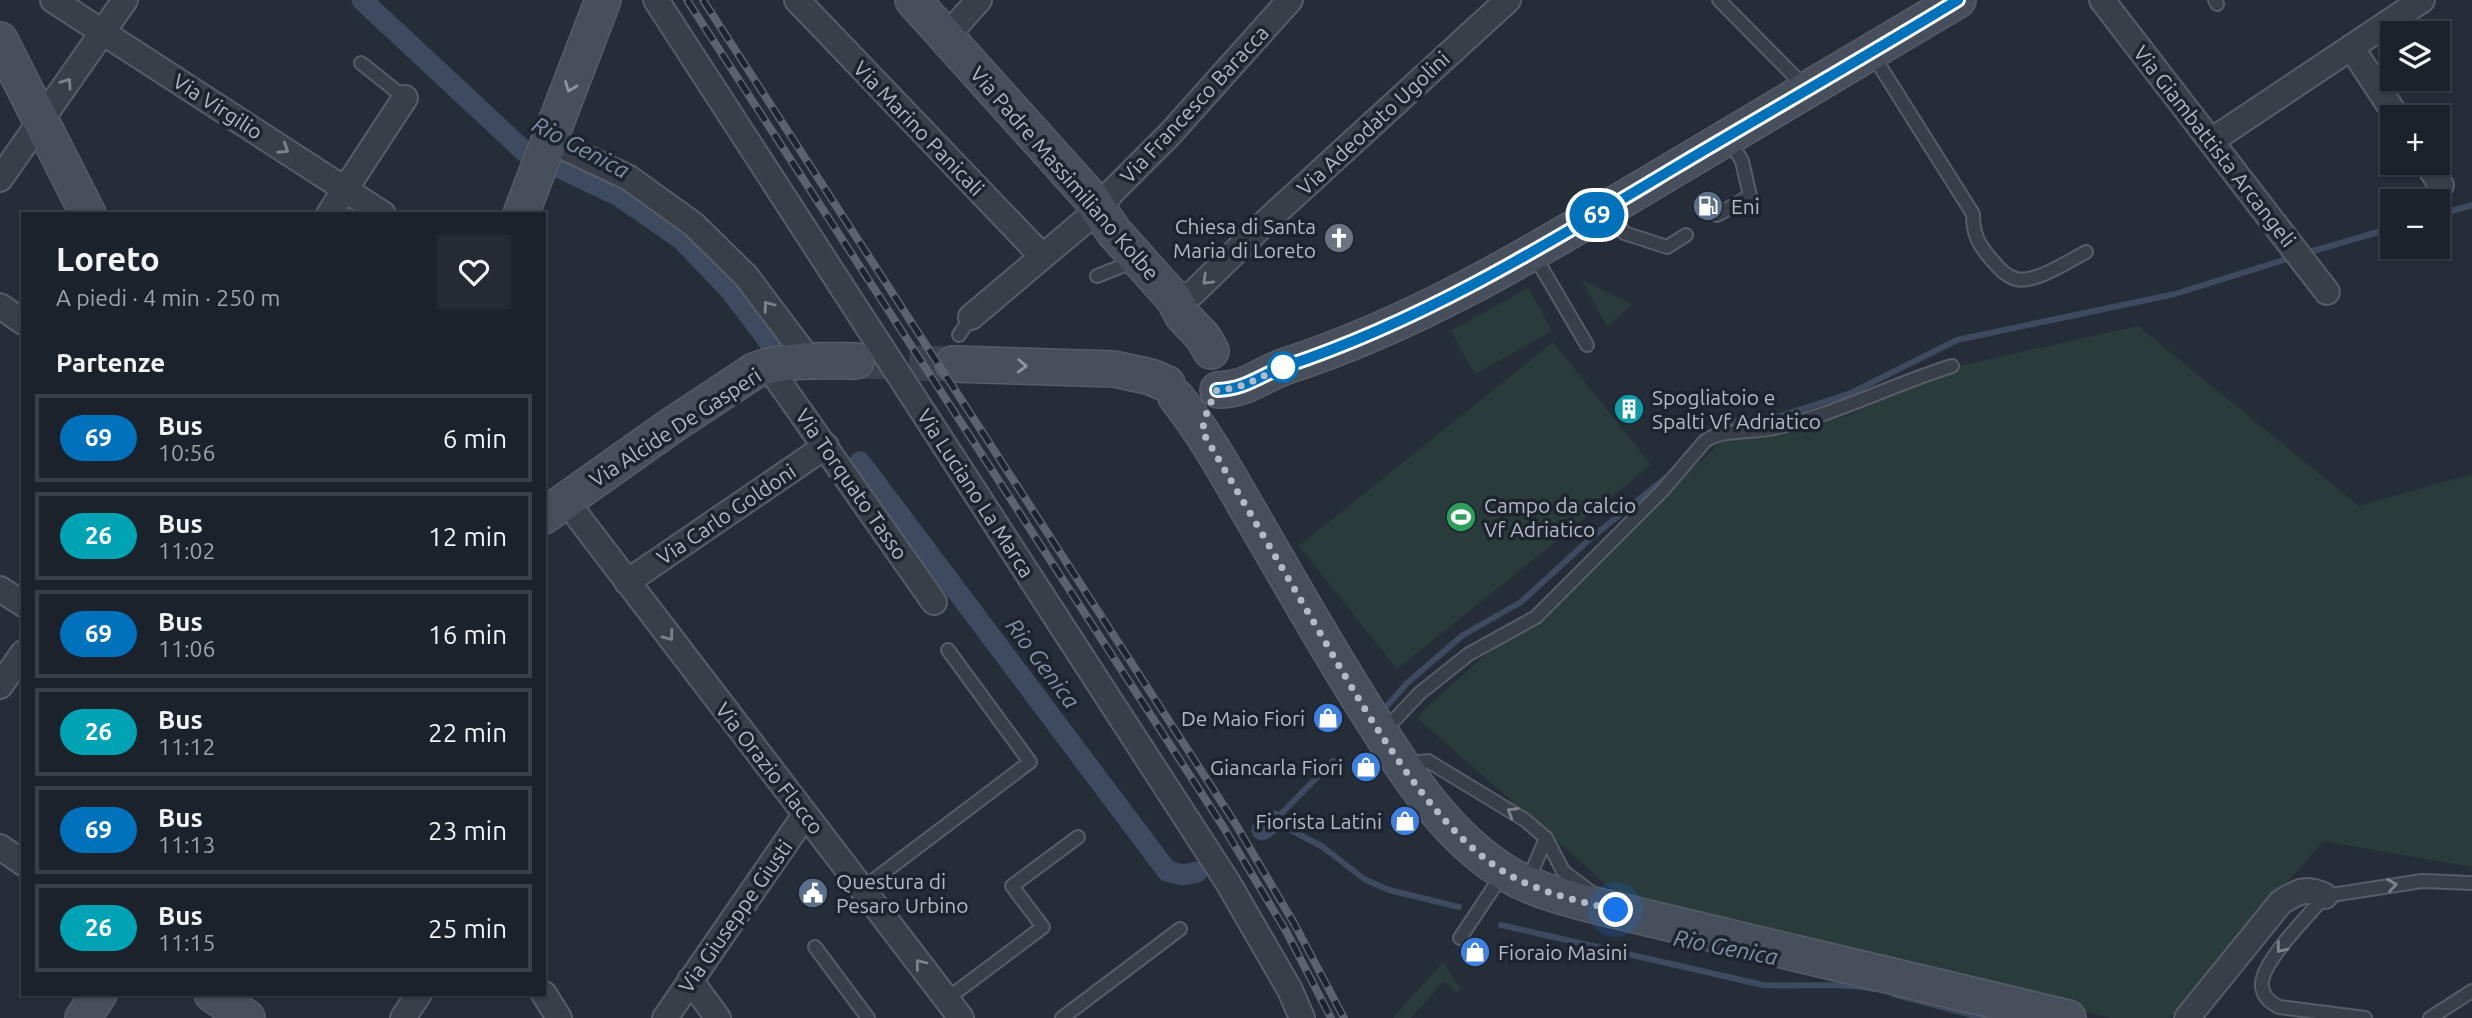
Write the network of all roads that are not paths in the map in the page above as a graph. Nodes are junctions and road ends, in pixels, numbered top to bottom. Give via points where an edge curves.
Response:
1 (53, 0) edge
2 (125, 0) edge
3 (656, 0) edge
4 (797, 0) edge
5 (913, 0) edge
6 (979, 0) edge
7 (1290, 0) edge
8 (1508, 0) edge
9 (1719, 0) edge
10 (2102, 0) edge
11 (2422, 0) edge
12 (1952, 1) edge
13 (594, 5) edge
14 (578, 30) dead end
15 (103, 32) junction
16 (946, 37) junction
17 (0, 40) edge
18 (2351, 47) junction
19 (1871, 52) junction
20 (361, 63) dead end
21 (1808, 89) junction
22 (405, 98) joint
23 (2389, 105) edge
24 (41, 121) junction
25 (1727, 137) junction
26 (2211, 141) junction
27 (546, 146) junction
28 (2435, 175) edge
29 (0, 179) edge
30 (2441, 184) dead end
31 (346, 189) junction
32 (1609, 208) junction
33 (1099, 209) junction
34 (87, 212) edge
35 (330, 212) edge
36 (380, 212) edge
37 (522, 212) edge
38 (1717, 215) dead end
39 (1686, 235) dead end
40 (2086, 252) dead end
41 (1533, 253) junction
42 (1042, 256) junction
43 (1139, 259) junction
44 (1097, 276) dead end
45 (2327, 292) dead end
46 (1174, 299) junction
47 (0, 306) edge
48 (21, 321) edge
49 (961, 339) joint
50 (1587, 345) dead end
51 (809, 360) junction
52 (856, 361) tunnel mouth
53 (768, 366) junction
54 (1952, 366) dead end
55 (1215, 373) junction
56 (1171, 390) junction
57 (1202, 431) junction
58 (826, 446) junction
59 (546, 515) edge
60 (579, 518) dead end
61 (627, 582) junction
62 (0, 589) edge
63 (934, 602) dead end
64 (21, 603) edge
65 (948, 650) dead end
66 (21, 656) edge
67 (0, 686) edge
68 (1381, 734) junction
69 (1403, 766) junction
70 (805, 815) junction
71 (1078, 837) dead end
72 (1546, 838) junction
73 (0, 847) edge
74 (21, 862) edge
75 (1515, 878) junction
76 (2472, 883) edge
77 (862, 889) junction
78 (2325, 896) junction
79 (1616, 910) junction
80 (1180, 929) dead end
81 (1460, 938) dead end
82 (815, 947) dead end
83 (690, 980) junction
84 (2472, 991) edge
85 (98, 996) edge
86 (115, 996) edge
87 (215, 996) edge
88 (418, 996) edge
89 (545, 996) edge
90 (954, 1009) edge
91 (2014, 1012) edge
92 (83, 1018) edge
93 (100, 1018) edge
94 (247, 1018) edge
95 (403, 1018) edge
96 (559, 1018) edge
97 (665, 1018) edge
98 (718, 1018) edge
99 (868, 1018) edge
100 (1062, 1018) edge
101 (1301, 1018) edge
102 (2068, 1018) edge
103 (2187, 1018) edge
104 (2365, 1018) edge
105 (2430, 1018) edge

1 - 15 street, Via Virgilio
2 - 15 street
3 - 101 street, Via Luciano La Marca via 1227,881 1290,990
4 - 42 street, Via Marino Panicali
5 - 16 street, Via Padre Massimiliano Kolbe
6 - 16 street
7 - 33 street, Via Francesco Baracca
8 -> 46 street, Via Adeodato Ugolini via 1193,293
9 - 21 lane
10 - 26 street, Via Giambattista Arcangeli
11 - 18 street
12 - 19 street
13 - 14 lane
13 -> 27 street
24 -> 15 street
15 -> 31 street, Via Virgilio
16 - 33 street, Via Padre Massimiliano Kolbe
17 - 24 street
18 - 23 street
18 - 26 street
19 - 21 street
19 - 40 lane via 1973,215 1978,245 2002,272 2017,280 2036,278
20 - 22 lane
21 - 25 street
22 - 31 street
24 - 29 street
24 - 34 street
25 - 32 street
25 - 38 lane via 1742,161 1750,196
26 - 45 street, Via Giambattista Arcangeli
27 - 37 street
51 -> 27 street via 746,276 693,224 629,178
28 - 30 street
31 - 35 street
31 - 36 street, Via Virgilio
32 - 39 lane via 1624,233 1667,247
32 - 41 street
33 - 42 street, Via Francesco Baracca
33 - 43 street, Via Padre Massimiliano Kolbe
41 - 50 lane
41 - 55 street via 1396,323 1272,371 1241,388
42 - 49 street, Via Francesco Baracca
43 - 44 lane
43 - 46 street, Via Padre Massimiliano Kolbe
46 - 55 street, Via Padre Massimiliano Kolbe via 1203,337
47 - 48 street
49 -> 56 street via 1151,377
51 - 52 street, Via Alcide De Gasperi
51 - 53 street, Via Alcide De Gasperi
53 - 58 street, Via Torquato Tasso
53 - 59 street, Via Alcide De Gasperi via 671,426
54 - 68 lane via 1791,425 1730,432 1705,440 1662,491 1536,617 1469,654 1419,693
55 - 56 street via 1206,400 1186,402
55 - 56 street via 1195,345 1177,350 1166,365
55 - 57 street
56 - 57 street
57 - 68 street
58 - 61 street, Via Carlo Goldoni
58 - 63 street, Via Torquato Tasso
60 - 61 street, Via Orazio Flacco
61 -> 70 street, Via Orazio Flacco
62 - 64 street
65 - 77 lane via 1030,762
66 - 67 street
68 - 69 street
72 -> 69 lane via 1525,820 1427,761
69 - 75 street via 1464,841
70 - 77 street, Via Orazio Flacco
70 - 83 street, Via Giuseppe Giusti
71 - 90 lane via 1012,886 1043,927
72 - 75 lane
72 - 79 lane via 1563,871
73 - 74 street
75 - 79 street
75 - 81 lane
78 -> 76 lane via 2422,881
90 -> 77 street, Via Orazio Flacco
78 - 103 street via 2298,892 2281,902
78 -> 104 lane via 2266,968 2261,985 2267,1000 2279,1007
79 - 91 street
80 - 100 lane
82 - 99 lane
83 - 97 street, Via Giuseppe Giusti
83 - 98 street
84 - 105 lane
85 - 92 street
86 - 93 street
87 - 94 street
88 - 95 street
89 - 96 street
91 - 102 street

